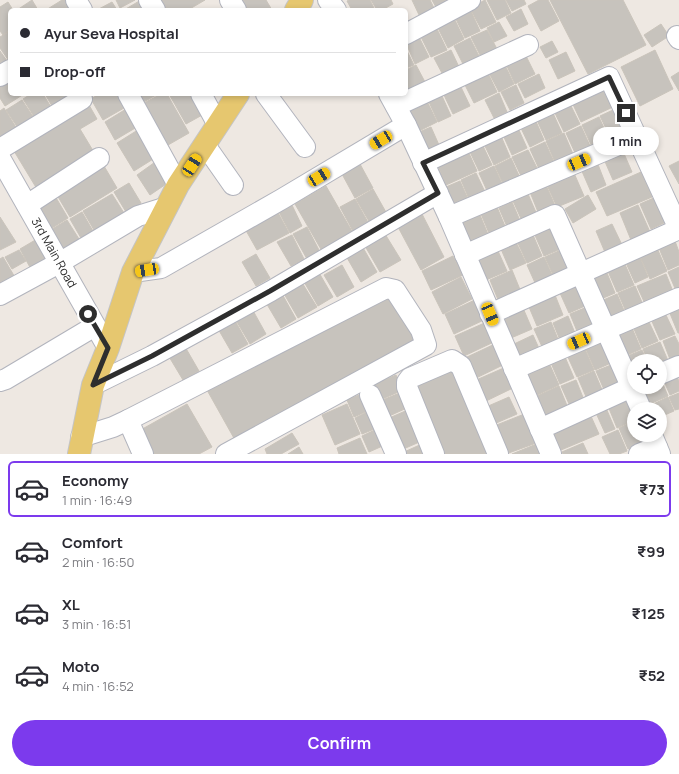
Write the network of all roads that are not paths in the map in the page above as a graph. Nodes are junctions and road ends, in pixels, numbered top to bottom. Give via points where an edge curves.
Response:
1 (470, 0) edge
2 (408, 33) edge
3 (528, 45) dead end
4 (408, 94) edge
5 (129, 96) edge
6 (203, 96) edge
7 (237, 96) edge
8 (267, 96) edge
9 (402, 96) edge
10 (82, 99) dead end
11 (392, 100) edge
12 (218, 124) junction
13 (406, 125) junction
14 (637, 137) junction
15 (205, 145) junction
16 (305, 147) dead end
17 (0, 149) edge
18 (0, 158) edge
19 (100, 158) dead end
20 (423, 163) junction
21 (178, 185) junction
22 (233, 186) dead end
23 (8, 190) edge
24 (438, 193) junction
25 (27, 205) junction
26 (167, 207) junction
27 (449, 217) junction
28 (679, 229) edge
29 (465, 255) junction
30 (59, 263) junction
31 (133, 272) junction
32 (580, 273) junction
33 (0, 296) edge
34 (679, 298) edge
35 (490, 314) junction
36 (95, 326) junction
37 (605, 330) junction
38 (108, 348) junction
39 (679, 366) edge
40 (514, 369) junction
41 (667, 371) edge
42 (627, 375) edge
43 (0, 381) edge
44 (93, 385) junction
45 (627, 390) edge
46 (370, 395) dead end
47 (128, 420) junction
48 (540, 429) junction
49 (80, 445) edge
50 (143, 454) edge
51 (226, 454) edge
52 (396, 454) edge
53 (434, 454) edge
54 (498, 454) edge
55 (551, 454) edge

1 - 2 street
3 - 4 street
5 - 21 street
6 - 12 street
7 - 12 main road
8 - 16 street
9 - 11 street
10 - 17 street
11 - 13 street
12 - 15 main road
13 - 20 street
13 - 31 street via 161,268
14 - 20 street via 609,77
14 - 27 street
14 - 28 street
15 - 21 main road
15 - 22 street
18 - 23 street, 3rd Main Road
19 - 25 street
20 - 24 street
21 - 26 main road
23 - 25 street, 3rd Main Road
24 - 27 street
24 - 44 street via 270,291 152,356
25 - 30 street, 3rd Main Road
26 - 30 street via 138,216
26 - 31 main road
27 - 29 street
28 - 32 street
29 - 32 street via 555,216
29 - 35 street
30 - 33 street
30 - 36 street, 3rd Main Road
31 - 38 main road
32 - 35 street
32 - 37 street
34 - 37 street
35 - 40 street
36 - 38 street, 3rd Main Road
36 - 43 street
37 - 40 street
37 - 42 street
38 - 44 main road
39 - 41 street
40 - 48 street
44 - 49 main road
45 - 48 street
46 - 52 street
47 - 49 street
47 - 50 street
47 - 51 street via 386,288 395,290 421,330 426,345
48 - 55 street
53 - 54 street via 407,382 410,378 452,360 461,366

